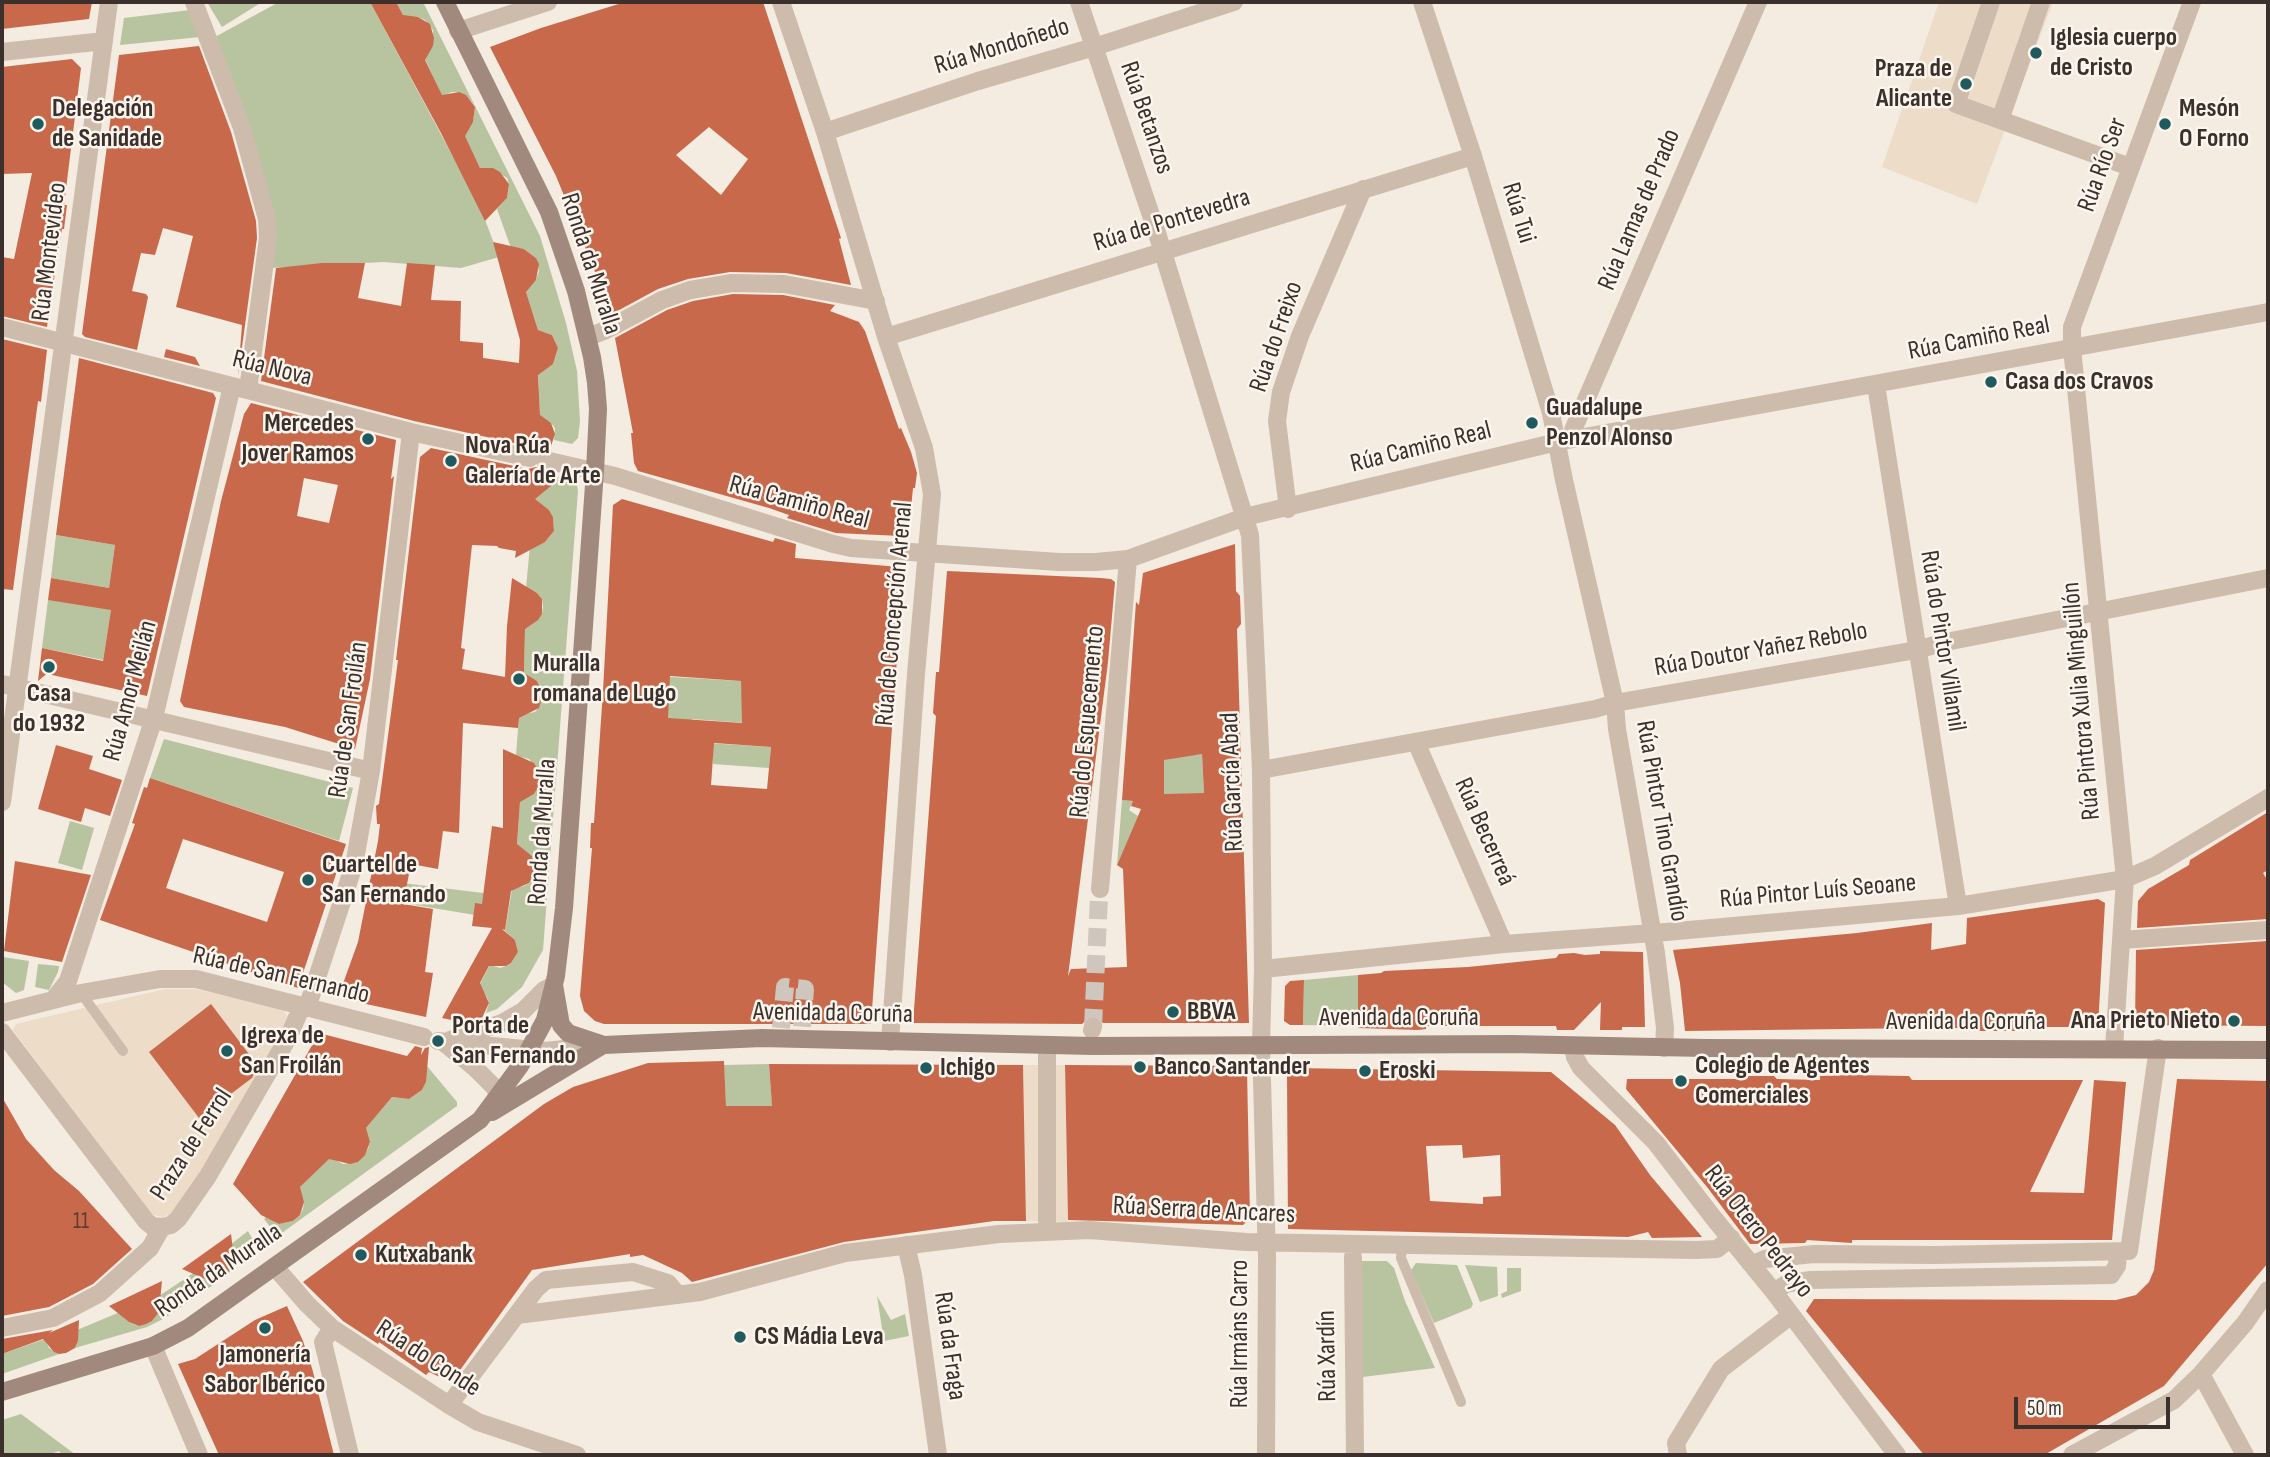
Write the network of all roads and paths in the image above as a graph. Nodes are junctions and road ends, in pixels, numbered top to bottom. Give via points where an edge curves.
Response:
1 (109, 2) edge
2 (194, 2) edge
3 (445, 2) edge
4 (548, 2) edge
5 (781, 2) edge
6 (1079, 2) edge
7 (1234, 2) edge
8 (1422, 2) edge
9 (1758, 2) edge
10 (1991, 2) edge
11 (2041, 2) edge
12 (2192, 2) edge
13 (458, 31) junction
14 (104, 41) junction
15 (1094, 47) junction
16 (2, 52) edge
17 (2000, 120) junction
18 (825, 132) junction
19 (1473, 156) junction
20 (2130, 167) junction
21 (1363, 190) junction
22 (1161, 252) junction
23 (876, 301) junction
24 (2268, 312) edge
25 (2, 327) edge
26 (588, 337) junction
27 (886, 337) junction
28 (64, 343) junction
29 (2072, 348) junction
30 (1876, 385) junction
31 (240, 388) junction
32 (411, 432) junction
33 (1565, 440) junction
34 (596, 471) junction
35 (1288, 509) junction
36 (1245, 517) junction
37 (927, 553) junction
38 (1128, 559) junction
39 (2268, 578) edge
40 (2100, 611) junction
41 (1916, 650) junction
42 (9, 685) edge
43 (1615, 703) junction
44 (154, 718) junction
45 (1416, 742) junction
46 (1261, 770) junction
47 (371, 771) junction
48 (2268, 798) edge
49 (2, 802) edge
50 (2125, 879) junction
51 (1100, 889) tunnel mouth
52 (1958, 906) junction
53 (2268, 930) edge
54 (1653, 933) junction
55 (2121, 940) junction
56 (1504, 944) junction
57 (1263, 969) junction
58 (554, 985) junction
59 (81, 993) junction
60 (53, 1000) junction
61 (304, 1007) junction
62 (2, 1013) edge
63 (2, 1032) edge
64 (435, 1040) junction
65 (890, 1042) junction
66 (603, 1045) junction
67 (1047, 1045) junction
68 (1261, 1045) junction
69 (1573, 1047) junction
70 (1664, 1048) junction
71 (2114, 1048) junction
72 (2158, 1048) junction
73 (2268, 1050) edge
74 (123, 1051) dead end
75 (530, 1051) junction
76 (499, 1096) junction
77 (480, 1120) junction
78 (1047, 1222) dead end
79 (162, 1227) junction
80 (1731, 1238) junction
81 (1266, 1242) junction
82 (1402, 1244) junction
83 (906, 1245) junction
84 (2118, 1252) junction
85 (1353, 1257) dead end
86 (1752, 1265) junction
87 (275, 1267) junction
88 (2268, 1290) edge
89 (1774, 1292) junction
90 (678, 1295) junction
91 (517, 1315) junction
92 (1790, 1316) junction
93 (2, 1328) edge
94 (332, 1328) junction
95 (153, 1346) junction
96 (2201, 1374) junction
97 (2, 1392) edge
98 (1461, 1402) dead end
99 (449, 1405) junction
100 (198, 1455) edge
101 (350, 1455) edge
102 (577, 1455) edge
103 (938, 1455) edge
104 (1266, 1455) edge
105 (1355, 1455) edge
106 (1678, 1455) edge
107 (1897, 1455) edge
108 (2072, 1455) edge
109 (2245, 1455) edge

1 - 14 street, Rúa Montevideo
2 - 31 street, Rúa Amor Meilán via 242,128 267,219 268,238
3 - 13 street, Ronda da Muralla
4 - 13 street
5 - 18 street, Rúa de Concepción Arenal
6 - 15 street, Rúa Betanzos
7 - 15 street, Rúa Mondoñedo
8 - 19 street, Rúa Tui
9 - 33 street, Rúa Lamas de Prado
10 - 17 street via 1956,104
11 - 17 street
12 - 20 street, Rúa Río Ser
13 - 26 street, Ronda da Muralla via 549,212
14 - 16 street
14 - 28 street, Rúa Montevideo
15 - 18 street, Rúa Mondoñedo
15 - 22 street, Rúa Betanzos
17 - 20 street
18 - 23 street, Rúa de Concepción Arenal
19 - 21 street, Rúa de Pontevedra
19 - 33 street, Rúa Tui via 1551,412
20 - 29 street, Rúa Río Ser via 2072,327
21 - 22 street, Rúa de Pontevedra
21 - 35 street, Rúa do Freixo via 1281,392 1278,421
22 - 27 street, Rúa de Pontevedra
22 - 36 street, Rúa Betanzos
23 - 26 street via 784,284 732,283 662,300
23 - 27 street, Rúa de Concepción Arenal
24 - 29 street, Rúa Camiño Real
25 - 28 street, Rúa Nova
26 - 34 street, Ronda da Muralla via 598,409
27 - 37 street, Rúa de Concepción Arenal via 923,447 932,494
28 - 31 street, Rúa Nova
28 - 42 street, Rúa Montevideo
29 - 30 street, Rúa Camiño Real
29 - 40 street, Rúa Pintora Xulia Minguillón
30 - 33 street, Rúa Camiño Real
30 - 41 street, Rúa do Pintor Villamil
31 - 32 street, Rúa Nova
31 - 44 street, Rúa Amor Meilán
32 - 34 street, Rúa Nova
32 - 47 street, Rúa de San Froilán
33 - 35 street, Rúa Camiño Real
33 - 43 street, Rúa Pintor Tino Grandío
34 - 37 street, Rúa Camiño Real via 834,544
34 - 58 street, Ronda da Muralla via 565,908
35 - 36 street, Rúa Camiño Real
36 - 38 street, Rúa Camiño Real
36 - 46 street, Rúa García Abad via 1250,535
37 - 38 street, Rúa Camiño Real via 1059,562
37 - 65 street, Rúa de Concepción Arenal
38 - 51 street, Rúa do Esquecemento
39 - 40 street, Rúa Doutor Yañez Rebolo
40 - 41 street, Rúa Doutor Yañez Rebolo
40 - 50 street, Rúa Pintora Xulia Minguillón
41 - 43 street, Rúa Doutor Yañez Rebolo
41 - 52 street, Rúa do Pintor Villamil
42 - 44 street
42 - 49 street, Rúa Montevideo
43 - 45 street, Rúa Doutor Yañez Rebolo
43 - 54 street, Rúa Pintor Tino Grandío
44 - 47 street
44 - 60 street, Rúa Amor Meilán via 68,982
45 - 46 street, Rúa Doutor Yañez Rebolo
45 - 56 street, Rúa Becerreá
46 - 57 street, Rúa García Abad
47 - 61 street, Rúa de San Froilán via 354,865
48 - 50 street, Rúa Pintor Luís Seoane
50 - 52 street, Rúa Pintor Luís Seoane
50 - 55 street, Rúa Pintora Xulia Minguillón
52 - 54 street, Rúa Pintor Luís Seoane
53 - 55 street
54 - 56 street, Rúa Pintor Luís Seoane
54 - 70 street, Rúa Pintor Tino Grandío
55 - 71 street, Rúa Pintora Xulia Minguillón
56 - 57 street, Rúa Pintor Luís Seoane
57 - 68 street, Rúa García Abad
58 - 64 street via 502,1023
58 - 66 street via 561,1025 568,1033
58 - 75 street, Ronda da Muralla via 545,1020
59 - 60 street, Rúa de San Fernando
59 - 61 street, Rúa de San Fernando via 160,979 196,979
59 - 74 lane
60 - 62 street, Rúa de San Fernando
61 - 64 street, Rúa de San Fernando
61 - 79 street, Praza de Ferrol via 208,1176 178,1219
63 - 79 street, Praza de Ferrol via 146,1221
64 - 75 street, Rúa de San Fernando
64 - 76 street, Rúa de San Fernando via 474,1067
65 - 66 street, Avenida da Coruña via 762,1038
65 - 67 street, Avenida da Coruña
66 - 75 street, Avenida da Coruña
66 - 77 street
67 - 68 street, Avenida da Coruña
67 - 78 street
68 - 69 street, Avenida da Coruña
68 - 81 street, Rúa Irmáns Carro
69 - 70 street, Avenida da Coruña
69 - 80 street, Rúa Otero Pedrayo via 1581,1068 1656,1143
70 - 71 street, Avenida da Coruña
71 - 72 street, Avenida da Coruña
72 - 73 street, Avenida da Coruña
72 - 84 street via 2129,1251
75 - 76 street, Ronda da Muralla
76 - 77 street, Ronda da Muralla
77 - 87 street, Ronda da Muralla
79 - 93 street via 150,1248 100,1293 53,1318
80 - 82 street, Rúa Serra de Ancares via 1717,1249 1696,1250
80 - 86 street, Rúa Otero Pedrayo
81 - 82 street, Rúa Serra de Ancares
81 - 83 street, Rúa Serra de Ancares via 1089,1230
81 - 104 street, Rúa Irmáns Carro
82 - 98 lane via 1401,1258
83 - 90 street, Rúa Serra de Ancares via 845,1253
83 - 103 street, Rúa da Fraga
84 - 86 street via 1814,1254 1765,1259
84 - 89 street via 2117,1266 2110,1275 1809,1280 1786,1284
85 - 105 street, Rúa Xardín
86 - 89 street, Rúa Otero Pedrayo
87 - 94 street, Rúa do Conde
87 - 95 street, Ronda da Muralla
88 - 96 street
89 - 92 street, Rúa Otero Pedrayo
90 - 91 street, Rúa Serra de Ancares
90 - 91 street via 668,1283 633,1272 591,1274 546,1280
91 - 99 street
92 - 106 street via 1721,1369 1676,1443
92 - 107 street, Rúa Otero Pedrayo
94 - 99 street, Rúa do Conde
94 - 101 street via 323,1342
95 - 97 street, Ronda da Muralla
95 - 100 street
96 - 108 street via 2174,1400
96 - 109 street
99 - 102 street, Rúa do Conde via 478,1422

